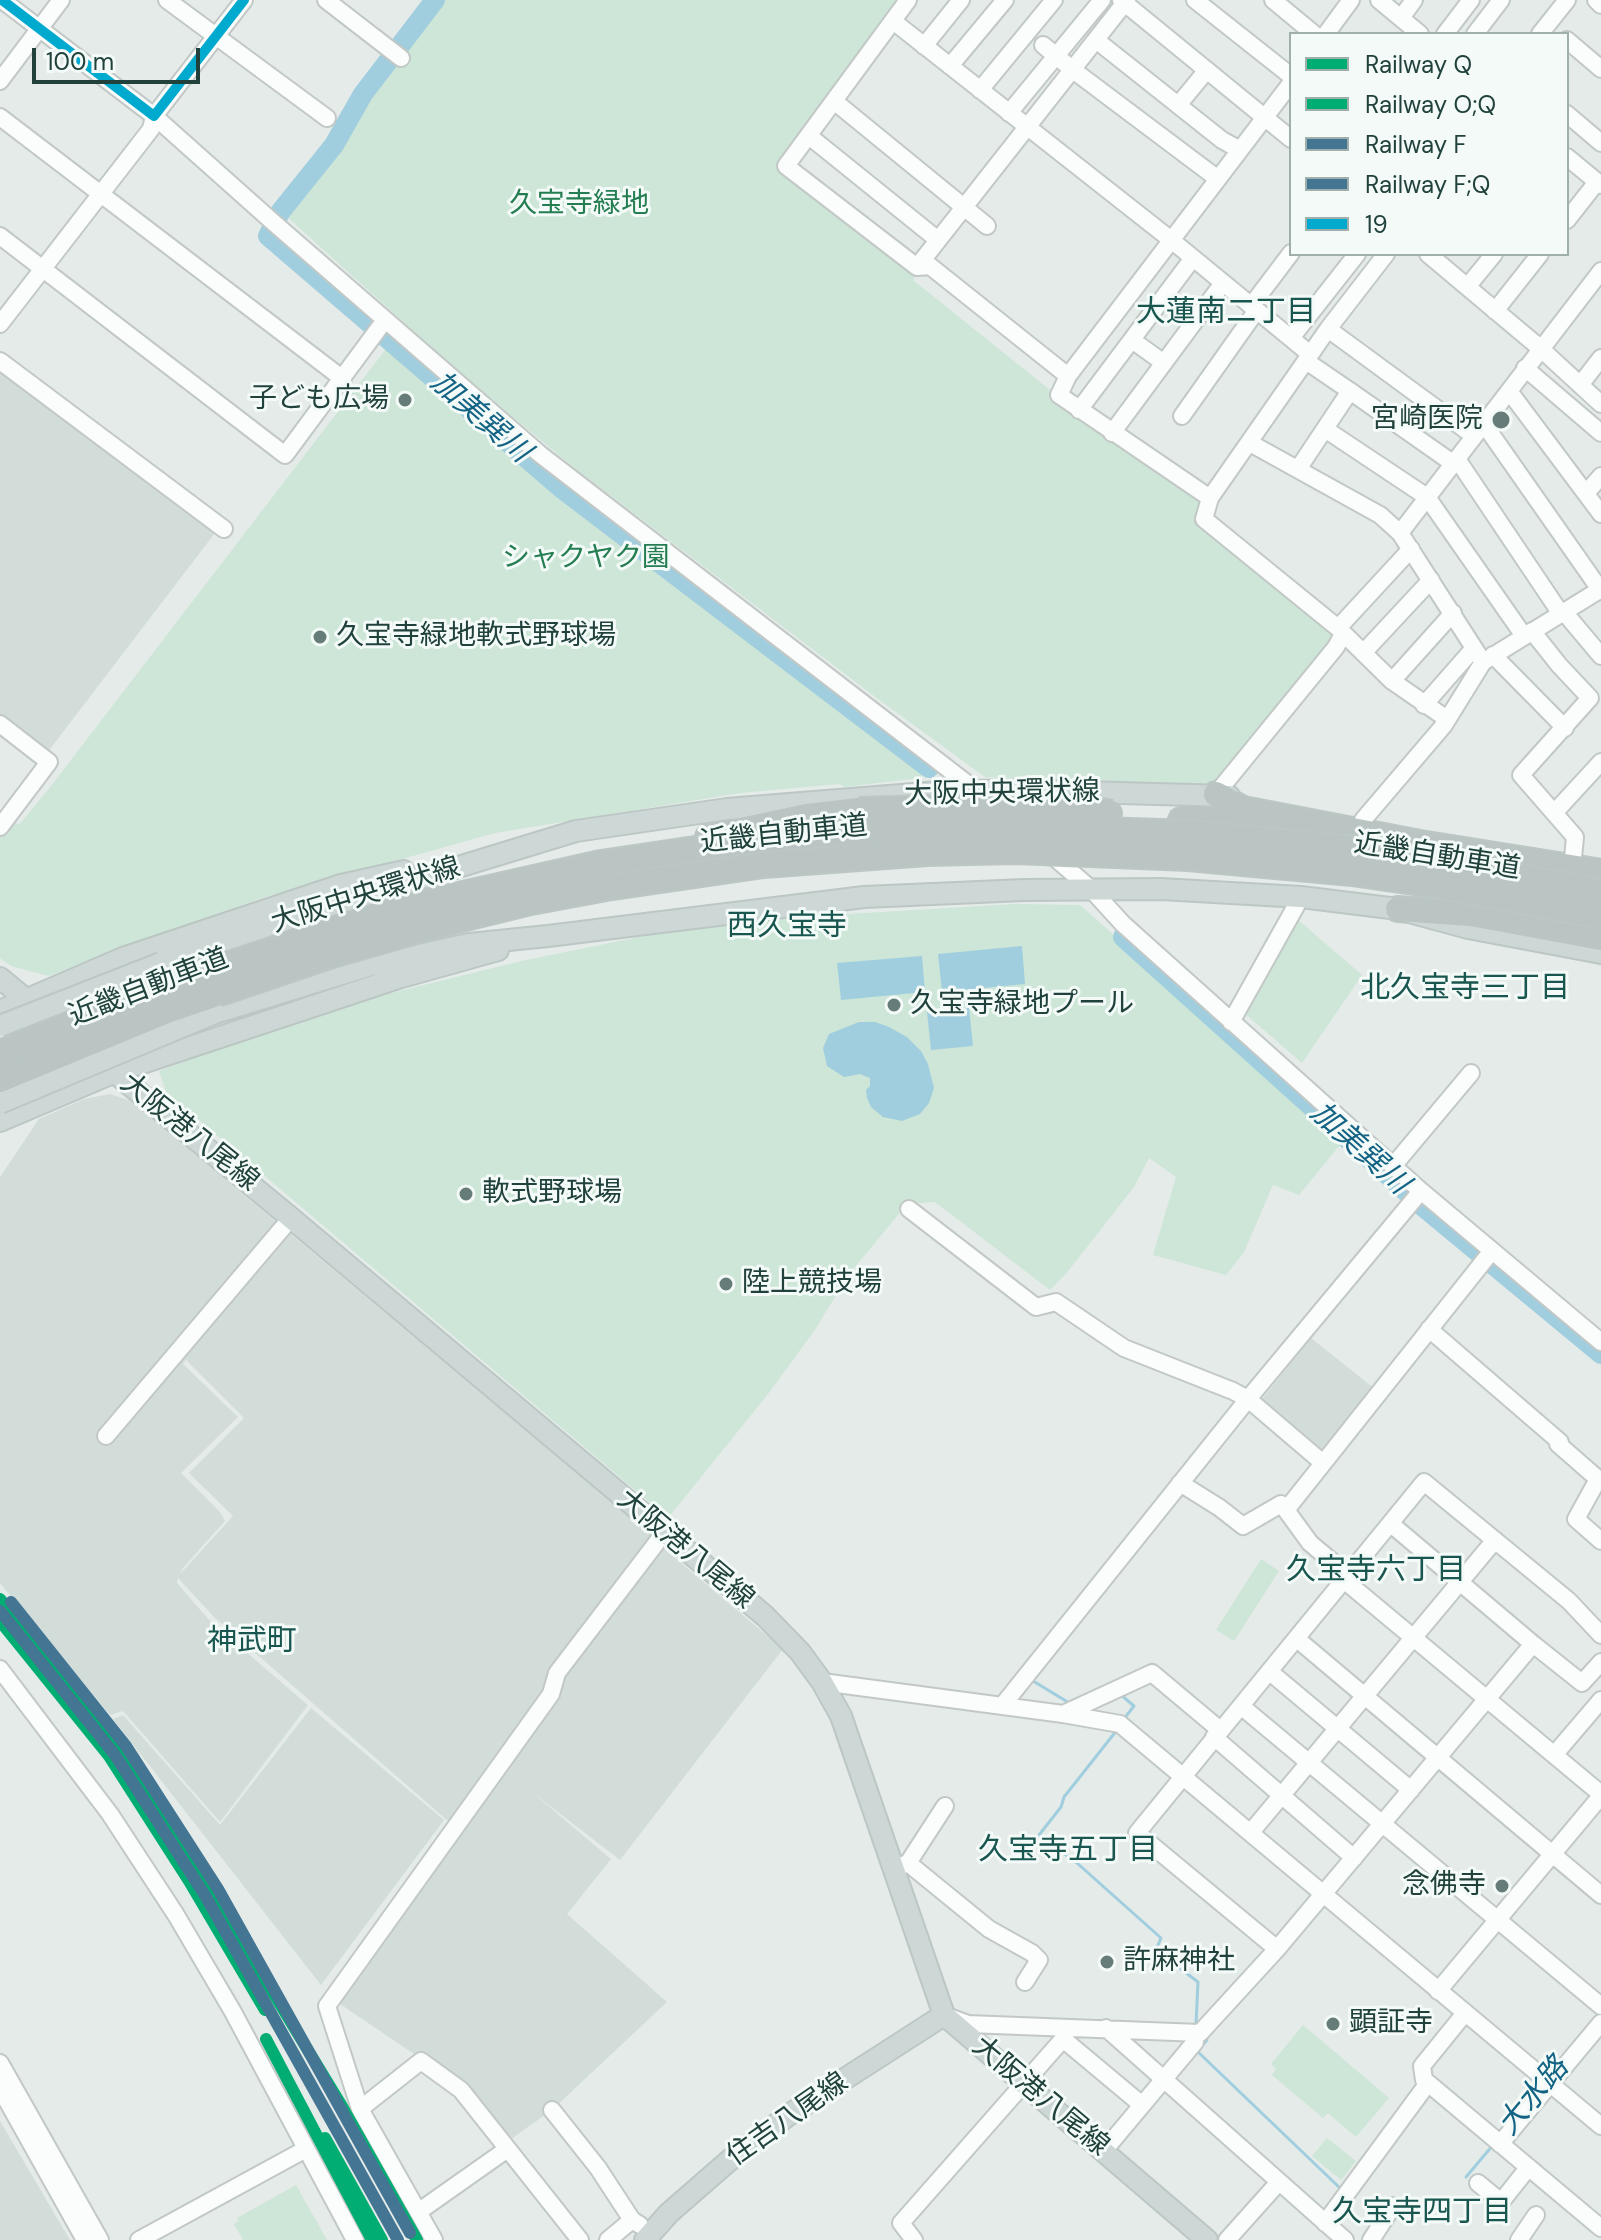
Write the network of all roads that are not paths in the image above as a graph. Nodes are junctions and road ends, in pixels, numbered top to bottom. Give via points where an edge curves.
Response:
1 (2, 0) edge
2 (61, 0) edge
3 (167, 0) edge
4 (244, 0) edge
5 (326, 0) edge
6 (908, 0) edge
7 (961, 0) edge
8 (1005, 0) edge
9 (1054, 0) edge
10 (1102, 0) edge
11 (1195, 0) edge
12 (1273, 0) edge
13 (1351, 0) edge
14 (1379, 0) edge
15 (1414, 0) edge
16 (1471, 0) edge
17 (1501, 0) edge
18 (1567, 0) edge
19 (1596, 0) edge
20 (1124, 1) edge
21 (1601, 5) edge
22 (893, 21) junction
23 (1407, 28) edge
24 (40, 29) junction
25 (1550, 31) edge
26 (1312, 32) edge
27 (1327, 32) edge
28 (1447, 32) edge
29 (1477, 32) edge
30 (215, 37) junction
31 (1096, 40) junction
32 (1569, 42) edge
33 (924, 46) junction
34 (1050, 50) junction
35 (401, 58) dead end
36 (950, 66) junction
37 (1601, 69) edge
38 (1073, 70) junction
39 (1207, 70) junction
40 (1289, 74) edge
41 (0, 81) edge
42 (1289, 86) edge
43 (980, 90) junction
44 (834, 101) junction
45 (1179, 104) junction
46 (1009, 113) junction
47 (154, 116) junction
48 (1569, 116) edge
49 (0, 117) edge
50 (327, 118) dead end
51 (1265, 118) junction
52 (1028, 128) junction
53 (809, 136) junction
54 (1289, 137) edge
55 (1601, 143) edge
56 (1240, 150) junction
57 (1569, 161) edge
58 (1218, 179) junction
59 (1599, 184) edge
60 (100, 194) junction
61 (965, 207) junction
62 (1569, 218) edge
63 (987, 226) dead end
64 (0, 236) edge
65 (1170, 239) junction
66 (938, 240) junction
67 (1289, 256) edge
68 (1355, 256) edge
69 (1384, 256) edge
70 (1431, 256) edge
71 (1492, 256) edge
72 (1538, 256) edge
73 (1193, 258) junction
74 (42, 267) junction
75 (917, 267) junction
76 (1601, 271) edge
77 (1223, 283) junction
78 (1467, 287) junction
79 (1254, 308) junction
80 (1495, 311) junction
81 (385, 320) junction
82 (0, 324) edge
83 (1328, 329) junction
84 (1291, 338) junction
85 (1132, 340) junction
86 (1540, 348) junction
87 (1308, 357) junction
88 (1601, 358) edge
89 (0, 361) edge
90 (1164, 363) junction
91 (1525, 368) junction
92 (1068, 376) junction
93 (343, 379) junction
94 (1580, 385) junction
95 (1350, 391) junction
96 (1509, 391) junction
97 (1601, 404) edge
98 (1079, 410) junction
99 (1182, 416) dead end
100 (1325, 429) junction
101 (1479, 430) junction
102 (1112, 433) junction
103 (1601, 433) edge
104 (1250, 443) junction
105 (1455, 462) junction
106 (1298, 469) junction
107 (1601, 476) edge
108 (1587, 492) junction
109 (1427, 497) junction
110 (1210, 498) junction
111 (1601, 514) edge
112 (224, 529) dead end
113 (1400, 533) junction
114 (1411, 549) junction
115 (1431, 580) junction
116 (1601, 590) edge
117 (1453, 613) junction
118 (1563, 613) junction
119 (1340, 631) junction
120 (1528, 634) junction
121 (1363, 653) junction
122 (1484, 655) junction
123 (1601, 656) edge
124 (1392, 681) junction
125 (1424, 705) junction
126 (1447, 719) junction
127 (0, 724) edge
128 (1565, 728) junction
129 (1601, 762) edge
130 (977, 791) junction
131 (1216, 794) junction
132 (1554, 813) junction
133 (1363, 820) junction
134 (0, 827) edge
135 (576, 831) junction
136 (1420, 843) junction
137 (1573, 858) junction
138 (601, 863) junction
139 (1601, 864) edge
140 (1601, 872) edge
141 (1091, 889) junction
142 (1601, 892) edge
143 (1301, 897) junction
144 (1398, 909) junction
145 (1601, 916) edge
146 (548, 936) junction
147 (1601, 938) edge
148 (1601, 953) edge
149 (0, 978) edge
150 (26, 999) junction
151 (0, 1011) edge
152 (1231, 1022) junction
153 (0, 1026) edge
154 (0, 1053) edge
155 (115, 1072) junction
156 (1471, 1073) dead end
157 (0, 1080) edge
158 (0, 1103) edge
159 (0, 1121) edge
160 (1393, 1166) junction
161 (1417, 1196) junction
162 (909, 1209) dead end
163 (291, 1218) junction
164 (1487, 1256) junction
165 (1429, 1329) junction
166 (1601, 1342) edge
167 (1248, 1399) junction
168 (106, 1436) dead end
169 (1323, 1463) junction
170 (1180, 1483) junction
171 (1286, 1510) junction
172 (1391, 1524) junction
173 (664, 1533) junction
174 (1495, 1540) junction
175 (1601, 1541) edge
176 (1346, 1577) junction
177 (1460, 1582) junction
178 (1601, 1635) edge
179 (1414, 1638) junction
180 (1297, 1639) junction
181 (1533, 1644) junction
182 (1601, 1662) edge
183 (0, 1669) edge
184 (1270, 1672) junction
185 (822, 1682) junction
186 (1582, 1683) junction
187 (1365, 1697) junction
188 (1487, 1698) junction
189 (1601, 1700) edge
190 (1002, 1706) junction
191 (1241, 1706) junction
192 (1072, 1710) junction
193 (1338, 1730) junction
194 (1217, 1734) junction
195 (1554, 1755) junction
196 (1437, 1758) junction
197 (1310, 1763) junction
198 (1183, 1776) junction
199 (1411, 1790) junction
200 (1282, 1795) junction
201 (1601, 1795) edge
202 (945, 1806) dead end
203 (1382, 1823) junction
204 (1251, 1832) junction
205 (1553, 1855) junction
206 (1354, 1858) junction
207 (900, 1866) junction
208 (1324, 1894) junction
209 (1601, 1895) edge
210 (1497, 1920) junction
211 (1277, 1949) junction
212 (1025, 1982) dead end
213 (1438, 1991) junction
214 (1601, 2006) edge
215 (1465, 2013) junction
216 (944, 2015) junction
217 (1601, 2023) edge
218 (1106, 2028) junction
219 (1066, 2033) junction
220 (1195, 2033) junction
221 (0, 2063) edge
222 (1164, 2080) junction
223 (1428, 2083) junction
224 (1023, 2084) junction
225 (1550, 2084) junction
226 (0, 2088) edge
227 (1142, 2105) junction
228 (360, 2109) junction
229 (552, 2110) dead end
230 (1601, 2126) edge
231 (1500, 2144) junction
232 (1107, 2147) dead end
233 (306, 2149) junction
234 (506, 2150) junction
235 (1528, 2168) junction
236 (1279, 2182) junction
237 (1478, 2183) dead end
238 (1393, 2206) dead end
239 (418, 2212) junction
240 (1536, 2215) dead end
241 (632, 2220) junction
242 (1325, 2223) junction
243 (1601, 2228) edge
244 (649, 2235) edge
245 (1514, 2238) edge
246 (85, 2240) edge
247 (100, 2240) edge
248 (139, 2240) edge
249 (355, 2240) edge
250 (434, 2240) edge
251 (580, 2240) edge
252 (608, 2240) edge
253 (914, 2240) edge
254 (1207, 2240) edge
255 (1227, 2240) edge
256 (1345, 2240) edge
257 (1371, 2240) edge

1 - 24 street
2 - 24 street
3 - 30 street
4 - 30 street
5 - 35 street
6 - 22 street
7 - 33 street
8 - 36 street
9 - 43 street
10 - 34 street
11 - 40 street
12 - 26 street
13 - 27 street
14 - 23 street
15 - 23 street
16 - 28 street
17 - 29 street
18 - 25 street
19 - 21 street
20 - 31 street
20 - 39 street
22 - 33 street
22 - 44 street
24 - 41 street
24 - 47 street
30 - 47 street
30 - 50 street
31 - 38 street
31 - 45 street
32 - 37 street
33 - 36 street
34 - 38 street
34 - 46 street
36 - 43 street
38 - 52 street
38 - 58 street
39 - 45 street
39 - 51 street
42 - 51 street
43 - 46 street
44 - 53 street
44 - 61 street
45 - 56 street
46 - 52 street
47 - 60 street via 151,129
47 - 81 street
48 - 55 street
49 - 60 street
51 - 54 street
51 - 56 street
52 - 61 street
52 - 65 street
53 - 66 street
53 - 75 street via 786,166
56 - 58 street
57 - 59 street
58 - 65 street
59 - 62 street
60 - 74 street
60 - 93 street
61 - 63 street
61 - 66 street
64 - 74 street
65 - 73 street
65 - 92 street
66 - 75 street
67 - 79 street
68 - 84 street
69 - 83 street
70 - 78 street
71 - 78 street
72 - 80 street
73 - 77 street
73 - 85 street
74 - 82 street
74 - 93 street via 285,455
75 - 92 street via 930,266
76 - 86 street
77 - 79 street
77 - 90 street
78 - 80 street
79 - 84 street
79 - 99 street
80 - 86 street
81 - 93 street
81 - 130 street via 541,455
83 - 87 street
83 - 101 street
84 - 87 street
85 - 90 street
85 - 98 street
86 - 91 street
86 - 94 street
87 - 95 street
87 - 104 street
88 - 94 street
89 - 112 street
90 - 102 street
91 - 96 street
91 - 103 street
92 - 98 street via 1059,395
94 - 97 street
95 - 100 street
95 - 105 street
96 - 101 street
96 - 108 street
98 - 102 street
100 - 106 street
100 - 109 street
101 - 105 street
101 - 116 street
102 - 110 street
104 - 106 street
104 - 110 street
105 - 109 street
105 - 118 street
106 - 113 street via 1380,515
107 - 108 street
108 - 111 street
109 - 113 street
109 - 120 street
110 - 119 street via 1204,519
113 - 114 street
114 - 115 street
114 - 119 street
115 - 117 street
115 - 121 street
116 - 118 street
117 - 122 street
117 - 124 street
118 - 120 street
118 - 123 street
119 - 121 street
119 - 131 street via 1336,647
120 - 122 street
120 - 128 street via 1590,698
121 - 124 street
122 - 125 street
122 - 126 street
122 - 128 street
124 - 125 street
125 - 126 street
126 - 133 street
127 - 134 street via 49,762
128 - 132 street via 1521,775
129 - 132 street
130 - 131 main road, 大阪中央環状線
130 - 135 main road, 大阪中央環状線 via 727,809
130 - 141 street
131 - 133 main road, 大阪中央環状線
131 - 136 highway via 1243,809
132 - 137 street via 1575,837
133 - 137 main road, 大阪中央環状線
135 - 150 main road via 341,885 123,958
135 - 153 main road, 大阪中央環状線, bridge via 301,915
136 - 138 highway, bridge via 1192,818 1181,820 1179,857 1111,813 1015,806 859,810 768,824
136 - 140 highway
137 - 139 main road, 大阪中央環状線
138 - 142 highway, 近畿自動車道, bridge via 846,832 1096,828 1355,849
138 - 154 highway, 近畿自動車道, bridge via 428,902 325,932 155,989
141 - 143 main road
141 - 146 main road via 864,897
141 - 152 street
143 - 144 main road
143 - 152 street
144 - 147 highway via 1471,914
144 - 148 main road
145 - 157 highway, 近畿自動車道, bridge via 1352,873 1160,856 942,852 764,865 606,888 433,926 167,1011
146 - 155 main road via 398,978
146 - 158 main road, bridge via 469,944 368,966 215,1013
149 - 150 main road, 大阪港八尾線
150 - 151 main road
150 - 155 main road, 大阪港八尾線
152 - 160 street
155 - 159 main road
155 - 163 main road, 大阪港八尾線
156 - 160 street
160 - 161 street
161 - 164 street
161 - 167 street
162 - 167 street via 1036,1307 1056,1302 1124,1348
163 - 168 street
163 - 173 main road, 大阪港八尾線
164 - 165 street
164 - 166 street
165 - 169 street
165 - 175 street via 1598,1479 1576,1519
167 - 169 street
167 - 170 street
169 - 171 street
170 - 171 street via 1243,1526 1281,1504
170 - 190 street
171 - 176 street via 1310,1543
172 - 174 street via 1424,1482
172 - 176 street
172 - 177 street
173 - 185 main road, 大阪港八尾線 via 765,1616
173 - 228 street via 557,1673 551,1694 327,2006
174 - 177 street
174 - 178 street
176 - 179 street
176 - 180 street
177 - 179 street
177 - 181 street
179 - 187 street
179 - 188 street
180 - 184 street
180 - 187 street
181 - 186 street
181 - 188 street
182 - 186 street
183 - 233 street via 110,1814 176,1915
184 - 191 street
184 - 193 street
185 - 190 street
185 - 207 main road, 大阪港八尾線 via 841,1716
186 - 189 street
187 - 193 street
187 - 196 street
188 - 195 street
188 - 196 street
189 - 195 street
190 - 192 street
191 - 194 street
191 - 197 street
192 - 194 street via 1152,1673
192 - 198 street via 1120,1724
193 - 197 street
193 - 199 street
194 - 198 street
194 - 200 street
195 - 201 street
196 - 199 street
196 - 205 street
197 - 200 street
197 - 203 street
198 - 204 street
198 - 211 street via 1137,1833
199 - 203 street
200 - 204 street
200 - 206 street
201 - 205 street
202 - 207 street
203 - 206 street
203 - 210 street
204 - 208 street
205 - 209 street
205 - 210 street
206 - 208 street
207 - 212 street via 1039,1960
207 - 216 main road, 大阪港八尾線
208 - 211 street
208 - 213 street
210 - 213 street
210 - 214 street
211 - 220 street via 1229,2004
213 - 215 street
215 - 223 street via 1422,2066
215 - 225 street
216 - 219 street via 968,2024
216 - 224 main road, 大阪港八尾線
216 - 244 main road, 住吉八尾線 via 787,2116 731,2159
217 - 225 street
218 - 219 street
218 - 220 street
218 - 222 street
219 - 224 street
219 - 227 street
220 - 222 street via 1195,2042
221 - 247 street
222 - 227 street
222 - 236 street
223 - 231 street
223 - 242 street
224 - 253 street via 901,2223
224 - 254 main road, 大阪港八尾線
225 - 230 street
225 - 231 street
226 - 246 street
227 - 232 street
228 - 234 street via 421,2061 461,2090
228 - 239 street
229 - 241 street
231 - 235 street
233 - 248 street
233 - 249 street
234 - 239 street
234 - 251 street
235 - 237 street via 1501,2202
235 - 243 street
236 - 242 street
236 - 255 street
238 - 257 street
239 - 250 street
240 - 245 street
241 - 244 street
241 - 252 street
242 - 256 street

